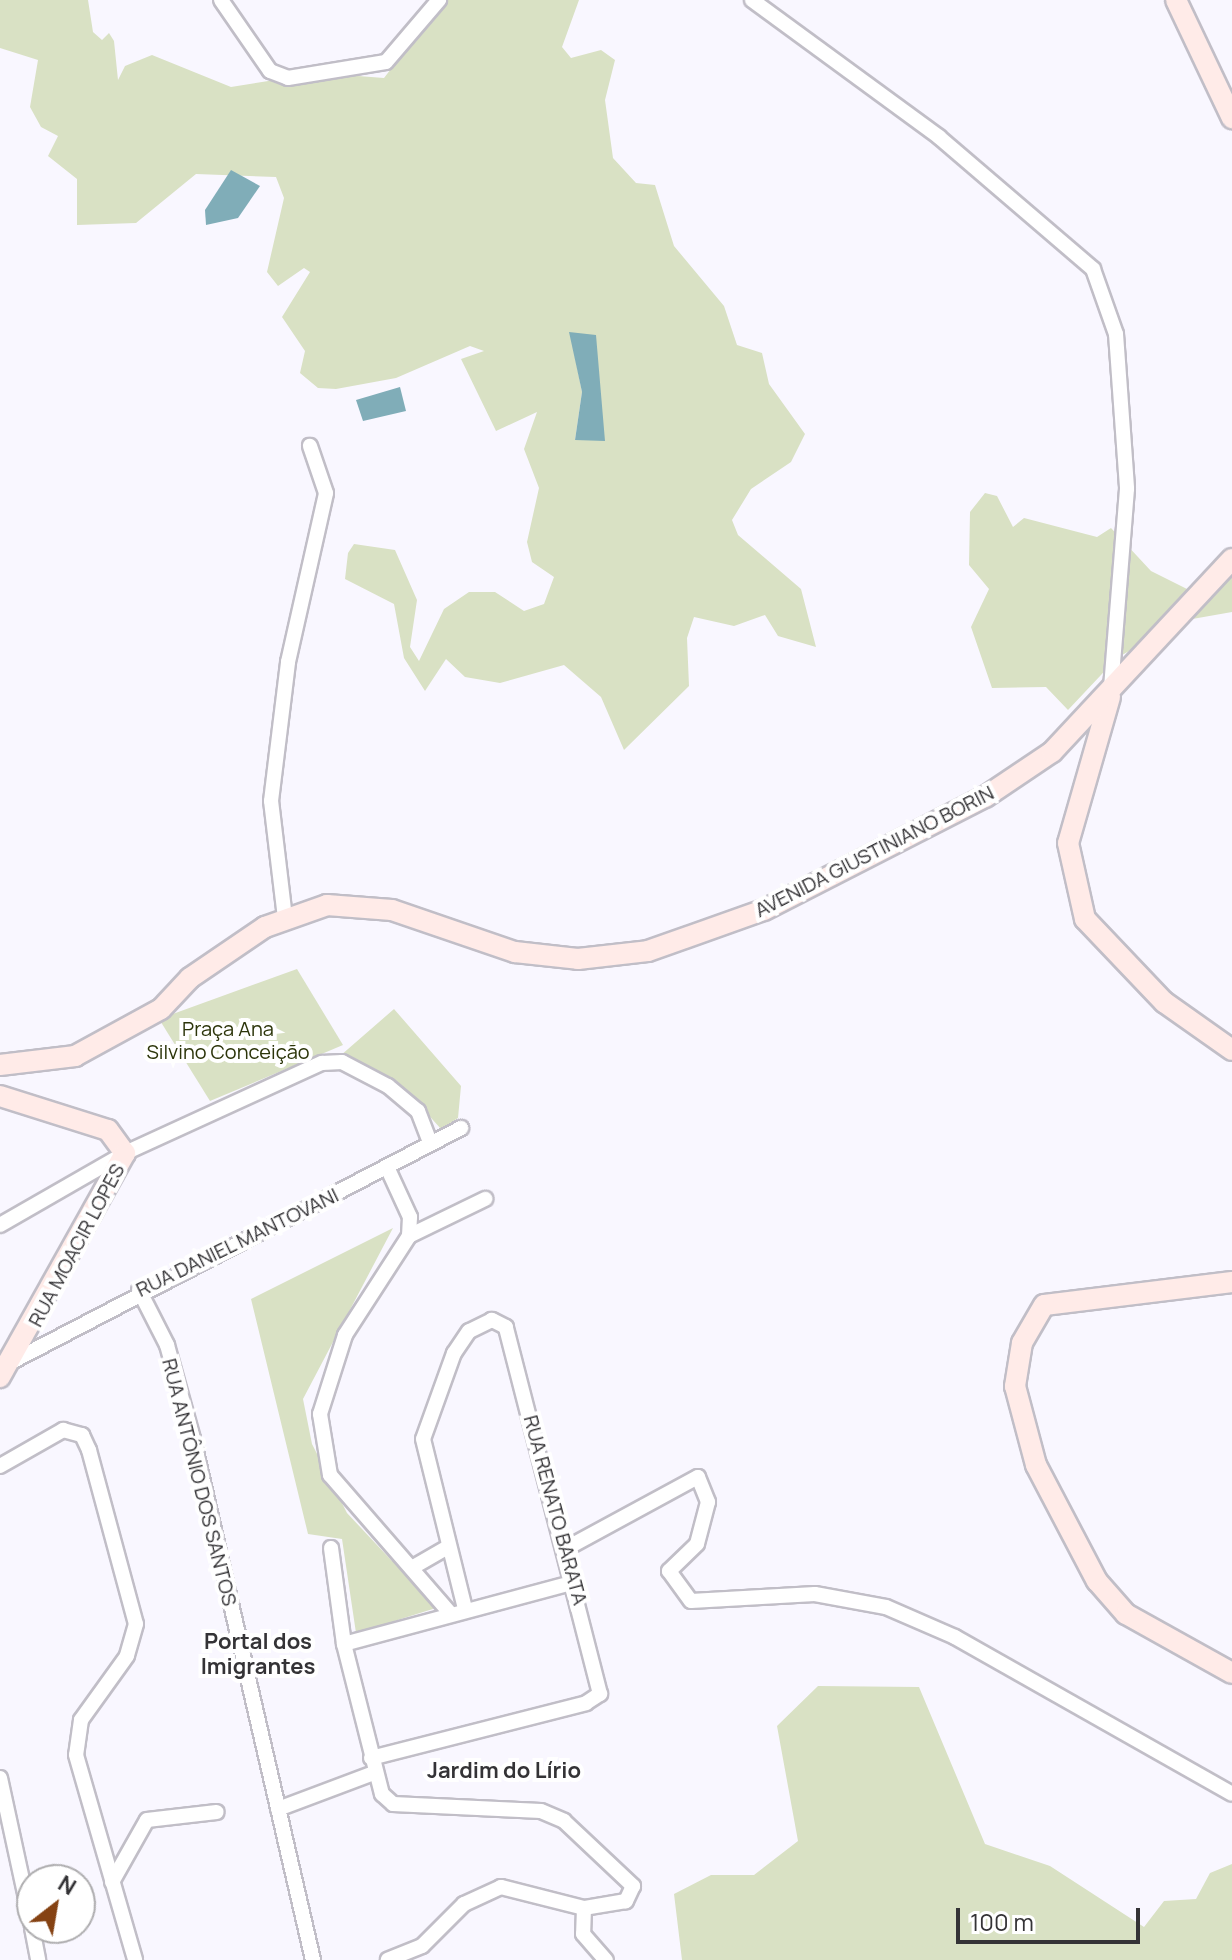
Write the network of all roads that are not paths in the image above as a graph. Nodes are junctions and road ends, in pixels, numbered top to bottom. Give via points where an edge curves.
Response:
1 (221, 0) edge
2 (439, 0) edge
3 (752, 0) edge
4 (1176, 0) edge
5 (1232, 118) edge
6 (310, 446) dead end
7 (1232, 559) edge
8 (1111, 694) junction
9 (285, 918) junction
10 (1232, 1050) edge
11 (0, 1065) edge
12 (0, 1096) edge
13 (461, 1128) dead end
14 (429, 1140) junction
15 (125, 1153) junction
16 (387, 1167) junction
17 (485, 1199) dead end
18 (0, 1225) edge
19 (409, 1236) junction
20 (1232, 1282) edge
21 (139, 1290) junction
22 (15, 1360) junction
23 (0, 1377) edge
24 (0, 1466) edge
25 (448, 1547) junction
26 (331, 1548) dead end
27 (567, 1548) junction
28 (415, 1566) junction
29 (576, 1582) junction
30 (458, 1611) junction
31 (344, 1644) junction
32 (1232, 1673) edge
33 (373, 1765) junction
34 (0, 1780) edge
35 (0, 1789) edge
36 (1232, 1794) edge
37 (278, 1809) junction
38 (217, 1812) dead end
39 (18, 1864) edge
40 (112, 1882) junction
41 (584, 1908) junction
42 (135, 1960) edge
43 (313, 1960) edge
44 (388, 1960) edge
45 (606, 1960) edge

1 - 2 street via 270,71 288,78 386,62
3 - 8 street via 939,137 1093,269 1116,334 1127,489
4 - 5 street
6 - 9 street via 326,493 288,662 271,801
7 - 8 street, AVENIDA GIUSTINIANO BORIN
8 - 9 street, AVENIDA GIUSTINIANO BORIN via 1052,752 985,797 764,910 648,951 578,959 515,952 392,910 327,905
8 - 10 street via 1068,843 1085,919 1164,1002
9 - 11 street, AVENIDA GIUSTINIANO BORIN via 190,978 138,1024 75,1056
12 - 15 street, RUA MOACIR LOPES via 108,1130
13 - 14 street, RUA DANIEL MANTOVANI
14 - 15 street via 418,1111 342,1062 322,1063
14 - 16 street, RUA DANIEL MANTOVANI
15 - 18 street
15 - 22 street, RUA MOACIR LOPES
16 - 19 street via 410,1217
16 - 21 street, RUA DANIEL MANTOVANI
17 - 19 street
19 - 28 street via 345,1335 320,1414 330,1475
20 - 32 street via 1044,1305 1022,1343 1015,1386 1036,1465 1097,1581 1126,1614
21 - 22 street, RUA DANIEL MANTOVANI
21 - 37 street, RUA ANTÔNIO DOS SANTOS via 167,1345 193,1439
22 - 23 street, RUA MOACIR LOPES
24 - 40 street via 63,1430 82,1435 136,1624 127,1656 75,1736
25 - 27 street, RUA RENATO BARATA via 425,1461 428,1412 469,1331 492,1320 506,1327
25 - 28 street
25 - 30 street
26 - 31 street
27 - 29 street, RUA RENATO BARATA
27 - 36 street via 698,1477 708,1502 697,1544 669,1571 691,1601 815,1594 886,1607 955,1637
28 - 30 street
29 - 30 street
29 - 33 street, RUA RENATO BARATA via 600,1694 586,1703
30 - 31 street
31 - 33 street
33 - 37 street
33 - 41 street via 393,1804 518,1805 564,1821 627,1874 631,1895
34 - 35 street
34 - 39 street
37 - 43 street, RUA ANTÔNIO DOS SANTOS
38 - 40 street via 147,1820
40 - 42 street
41 - 44 street via 501,1887 464,1904 422,1946
41 - 45 street via 583,1934

